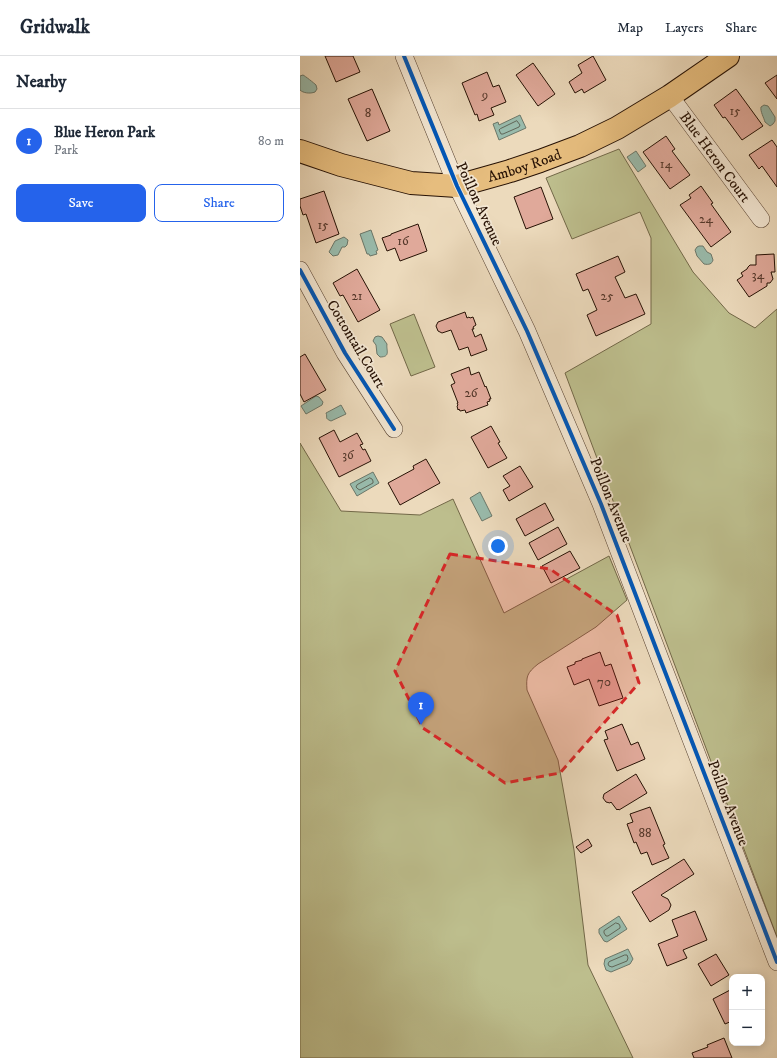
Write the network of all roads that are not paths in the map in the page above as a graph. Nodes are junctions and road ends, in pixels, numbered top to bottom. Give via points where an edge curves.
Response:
1 (404, 56) edge
2 (728, 56) edge
3 (670, 96) junction
4 (300, 151) edge
5 (456, 186) junction
6 (761, 219) dead end
7 (300, 270) edge
8 (394, 429) dead end
9 (777, 962) edge

1 - 5 street, Poillon Avenue
2 - 3 main road, Amboy Road
3 - 5 main road, Amboy Road via 617,128 580,146 510,171
3 - 6 street, Blue Heron Court
4 - 5 main road, Amboy Road via 341,165 411,182
5 - 9 street, Poillon Avenue via 527,331 601,504
7 - 8 street, Cottontail Court via 345,353

